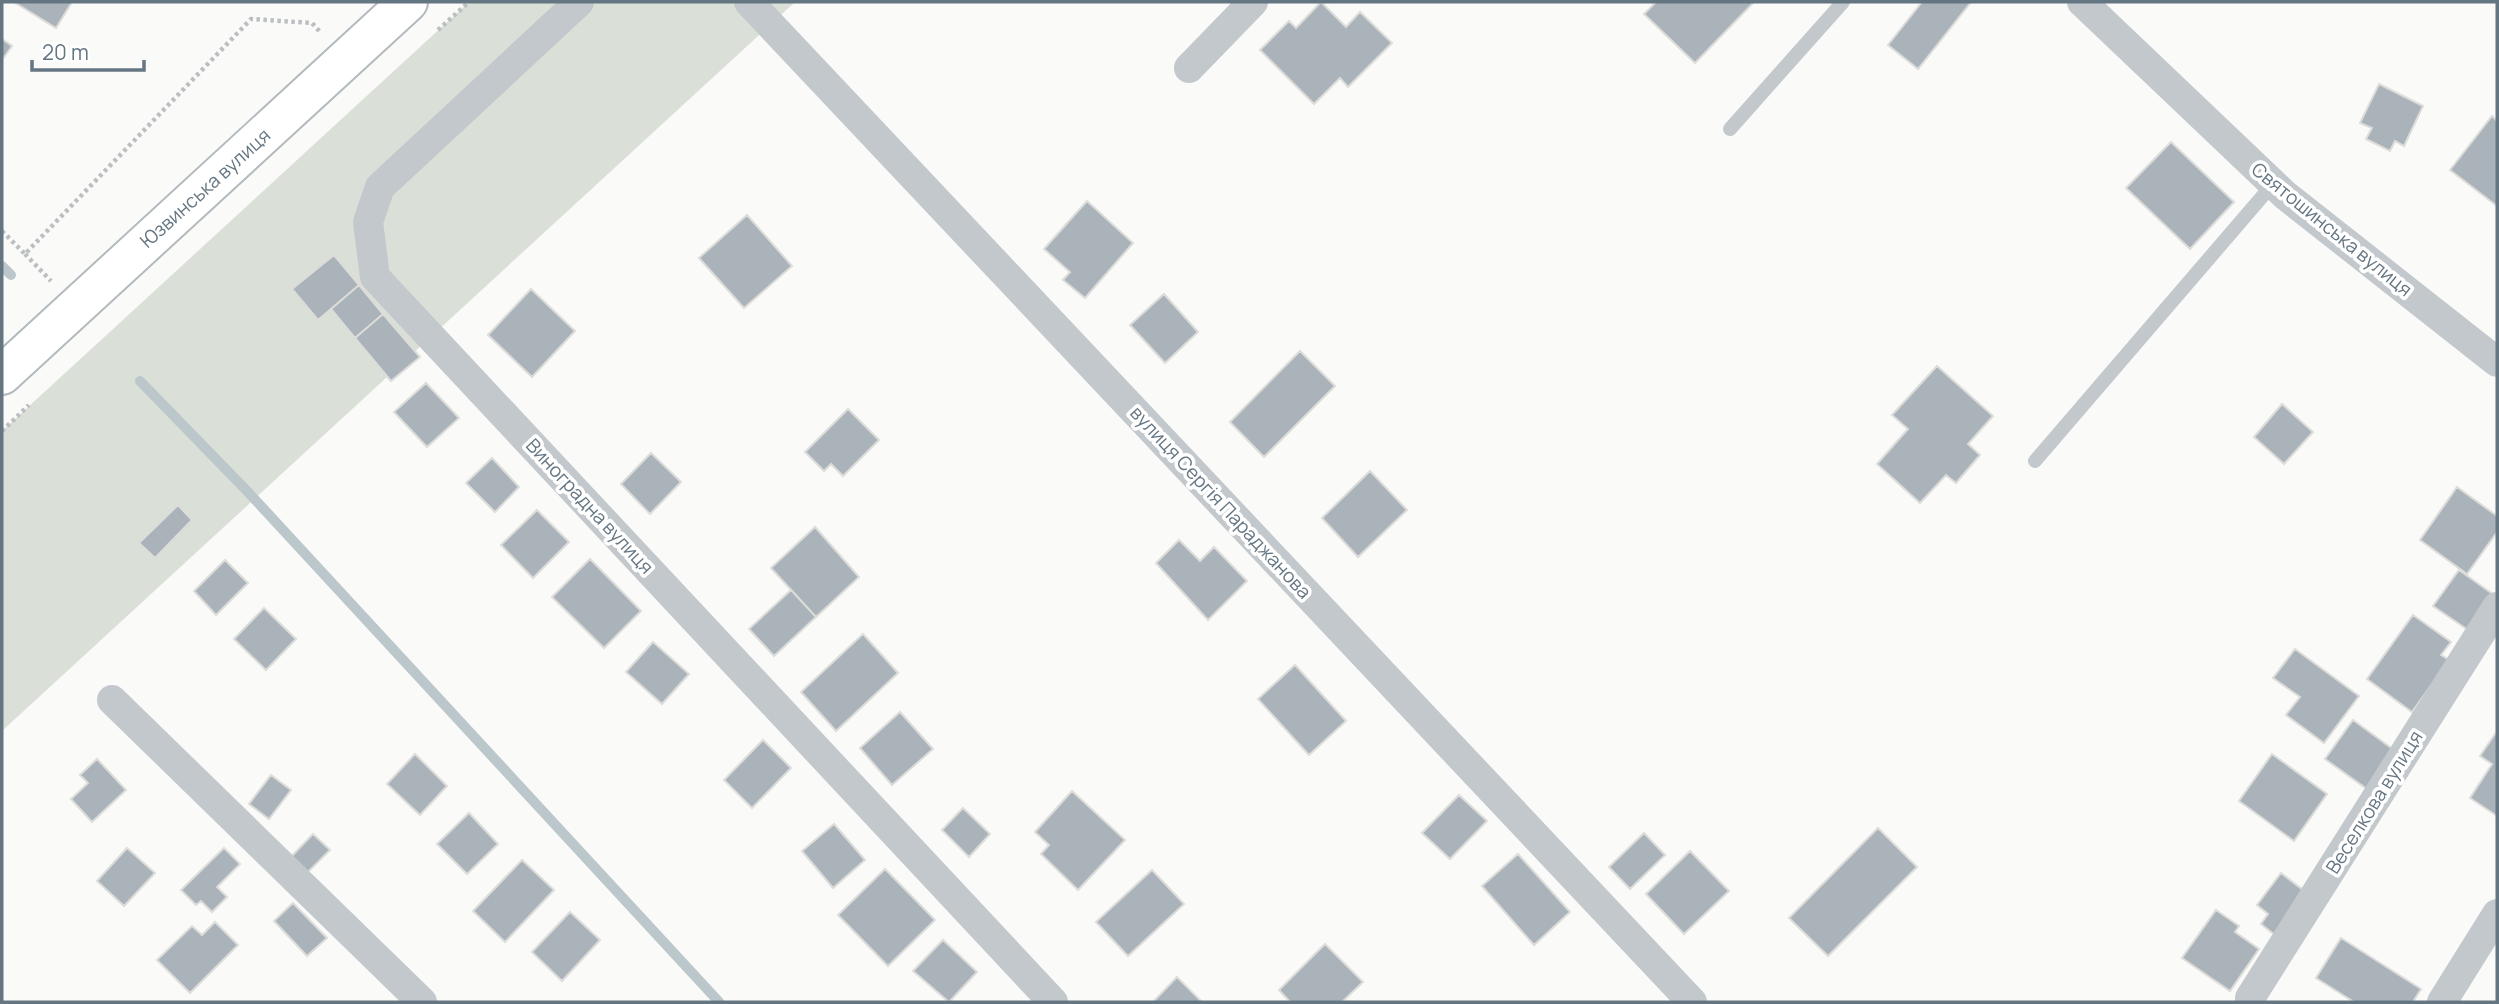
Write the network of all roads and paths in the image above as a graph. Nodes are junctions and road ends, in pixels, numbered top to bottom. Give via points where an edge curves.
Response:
1 (408, 2) edge
2 (579, 2) edge
3 (749, 2) edge
4 (1253, 2) edge
5 (1843, 2) edge
6 (2082, 2) edge
7 (346, 59) junction
8 (1189, 68) dead end
9 (1730, 129) dead end
10 (2273, 184) junction
11 (2, 231) edge
12 (2497, 362) edge
13 (2, 375) edge
14 (2035, 461) dead end
15 (2497, 607) edge
16 (112, 700) dead end
17 (2497, 914) edge
18 (2250, 998) dead end
19 (422, 1002) edge
20 (1053, 1002) edge
21 (1692, 1002) edge
22 (2442, 1002) edge

1 - 7 main road, Юзвинська вулиця
2 - 20 street, Виноградна вулиця via 380,187 368,222 375,277
3 - 21 street, вулиця Сергія Параджанова
4 - 8 street
5 - 9 lane
6 - 10 street, Святошинська вулиця
7 - 11 path via 312,23 251,19 24,254
7 - 13 main road, Юзвинська вулиця
10 - 12 street, Святошинська вулиця
10 - 14 lane
15 - 18 street, Веселкова вулиця
16 - 19 street
17 - 22 street

